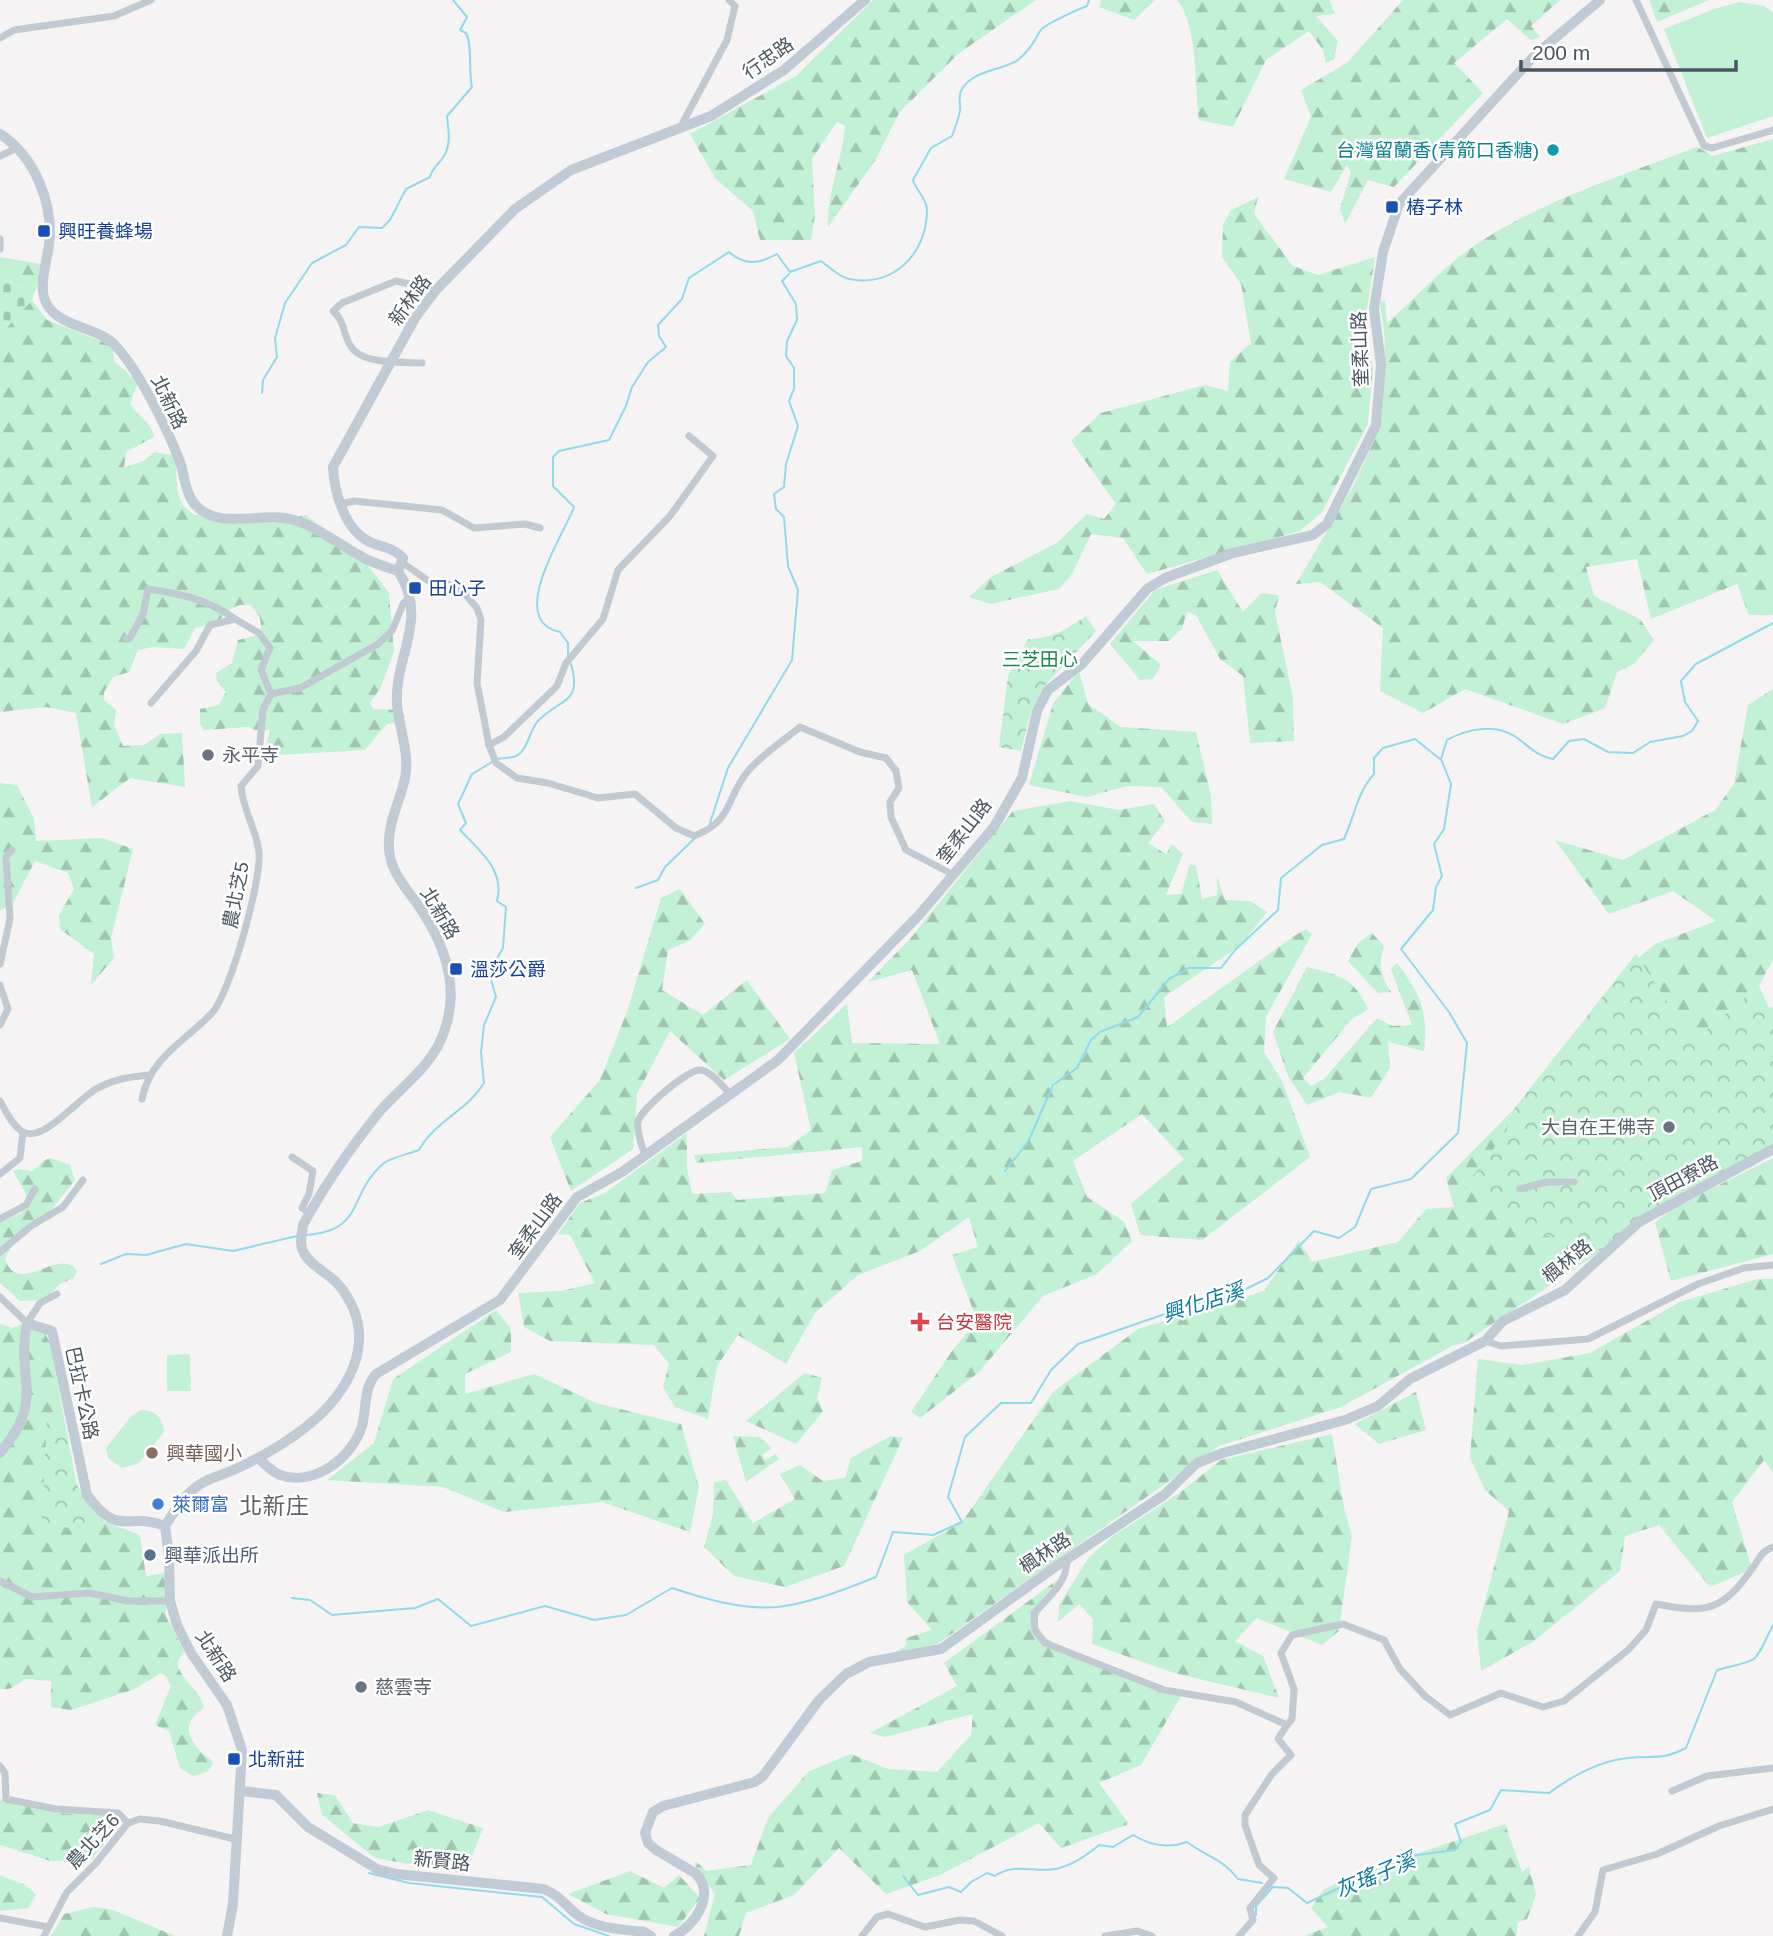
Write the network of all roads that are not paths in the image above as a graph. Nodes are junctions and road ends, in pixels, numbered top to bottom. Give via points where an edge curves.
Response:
1 (151, 0) edge
2 (729, 0) edge
3 (865, 0) edge
4 (1600, 0) edge
5 (1636, 0) edge
6 (0, 38) edge
7 (680, 128) junction
8 (1773, 130) edge
9 (2, 139) edge
10 (17, 148) junction
11 (0, 156) edge
12 (0, 239) edge
13 (0, 249) edge
14 (436, 290) junction
15 (422, 363) dead end
16 (390, 364) junction
17 (689, 436) dead end
18 (341, 505) junction
19 (540, 528) dead end
20 (401, 567) junction
21 (411, 596) junction
22 (235, 619) junction
23 (126, 639) dead end
24 (271, 694) junction
25 (151, 703) dead end
26 (489, 744) junction
27 (12, 850) dead end
28 (952, 874) junction
29 (4, 929) edge
30 (0, 964) edge
31 (0, 985) edge
32 (0, 1024) edge
33 (149, 1075) junction
34 (730, 1094) junction
35 (142, 1099) dead end
36 (0, 1101) edge
37 (23, 1132) junction
38 (1773, 1149) edge
39 (645, 1155) junction
40 (292, 1157) dead end
41 (0, 1162) edge
42 (2, 1172) edge
43 (83, 1180) dead end
44 (1574, 1182) dead end
45 (35, 1189) dead end
46 (1520, 1189) dead end
47 (309, 1213) junction
48 (0, 1219) edge
49 (1615, 1244) joint
50 (0, 1252) edge
51 (1773, 1265) edge
52 (57, 1294) dead end
53 (0, 1297) edge
54 (27, 1322) junction
55 (1485, 1341) junction
56 (0, 1453) edge
57 (258, 1458) junction
58 (165, 1526) junction
59 (1773, 1547) edge
60 (1067, 1560) junction
61 (0, 1581) edge
62 (170, 1601) junction
63 (1287, 1726) junction
64 (0, 1766) edge
65 (1773, 1769) edge
66 (242, 1791) junction
67 (1672, 1791) dead end
68 (1773, 1809) edge
69 (128, 1823) junction
70 (235, 1839) junction
71 (0, 1918) edge
72 (48, 1927) junction
73 (44, 1936) edge
74 (227, 1936) edge
75 (651, 1936) edge
76 (674, 1936) edge
77 (862, 1936) edge
78 (1002, 1936) edge
79 (1105, 1936) edge
80 (1152, 1936) edge
81 (1239, 1936) edge
82 (1578, 1936) edge

1 - 6 street via 114,16 14,30
2 - 7 street via 735,6 727,40
3 - 7 street, 行忠路 via 784,70 711,116
4 - 28 street, 奎柔山路 via 1535,55 1399,204 1382,252 1374,309 1381,365 1376,425 1327,524 1313,535 1233,553 1147,589 1082,664 1048,690 1037,712 1022,778 994,827
5 - 8 street via 1704,146 1712,148
7 - 14 street, 新林路 via 571,170 515,209
9 - 10 street, 北新路
10 - 11 street
10 - 20 street, 北新路 via 48,204 51,222 43,295 49,309 61,319 103,335 124,356 181,463 186,489 195,504 220,519 293,519 366,559
12 - 13 street
14 - 16 street, 新林路
14 - 16 street via 396,281 333,311 340,316 350,347 359,355
15 - 16 street
16 - 18 street, 新林路 via 333,467
17 - 26 street via 713,456 670,516 618,570 603,619 566,663 557,686 504,737
18 - 19 street via 354,501 442,510 474,528 525,524
18 - 20 street, 新林路 via 353,527 368,541 396,550
20 - 21 street, 北新路
20 - 26 street via 430,582 448,584 477,608 481,620 477,683
21 - 24 street via 392,631 378,644 300,688
21 - 47 street, 北新路 via 412,628 397,702 407,760 390,827 389,850 398,878 438,936 447,959 451,993 446,1028 430,1061 366,1130
22 - 23 street via 213,603 148,589 143,614
22 - 24 street via 259,634 270,648 261,670
22 - 25 street via 210,625 196,652
24 - 33 street, 農北芝5 via 263,709 258,766 241,786 260,855 241,951 213,1012 166,1053
26 - 28 street via 495,759 517,778 598,798 635,794 676,828 694,836 724,818 748,771 800,727 812,730 860,752 886,758 896,771 898,788 890,803 891,817 906,850
27 - 29 street via 6,857
28 - 34 street, 奎柔山路 via 919,915 778,1060
29 - 30 street
31 - 32 street via 8,1009
33 - 35 street
33 - 37 street via 121,1077 94,1090 43,1132
34 - 39 street, 奎柔山路
34 - 39 street via 708,1073 689,1073 643,1111 637,1124
36 - 37 street
37 - 42 street via 20,1157
38 - 49 street, 頂田寮路 via 1663,1207
39 - 57 street, 奎柔山路 via 577,1197 500,1300 376,1374 368,1383 362,1427 330,1469 301,1476 279,1475
40 - 47 street via 313,1171 302,1208
41 - 42 street
43 - 50 street via 63,1207
44 - 46 street
45 - 48 street via 26,1205
47 - 57 street, 北新路 via 300,1242 304,1254 349,1300 360,1325 360,1345 337,1397 318,1417
49 - 55 street, 楓林路 via 1565,1290 1503,1321
51 - 55 street via 1744,1268 1698,1284 1588,1339 1502,1346
52 - 54 street via 40,1303
53 - 54 street
54 - 56 street via 26,1412
54 - 58 street, 巴拉卡公路 via 52,1331 87,1495 113,1520
55 - 60 street, 楓林路 via 1410,1380 1363,1414 1197,1463 1164,1495
57 - 58 street, 北新路 via 199,1484
58 - 62 street, 北新路
59 - 63 street via 1766,1549 1718,1606 1689,1610 1656,1604 1646,1630 1628,1650 1551,1707 1501,1693 1450,1714 1400,1669 1384,1640 1343,1624 1292,1635 1281,1653 1294,1689 1292,1719
60 - 63 street via 1067,1573 1034,1614 1035,1630 1045,1643 1164,1690 1236,1702
60 - 76 street, 楓林路 via 941,1649 869,1662 846,1674 819,1700 755,1782 653,1812 645,1833 648,1843 702,1878 699,1915
61 - 62 street via 32,1597 90,1593 128,1601
62 - 66 street, 北新路 via 187,1647 227,1705 242,1750
63 - 81 street via 1278,1739 1291,1755 1272,1774 1245,1815 1259,1865 1274,1878 1250,1908 1253,1920
64 - 69 street via 5,1773 6,1799 56,1809 118,1813
65 - 67 street via 1707,1776
66 - 70 street, 北新路
66 - 75 street, 新賢路 via 275,1796 308,1827 377,1869 544,1889 597,1925
68 - 82 street via 1604,1871 1595,1912
69 - 70 street, 農北芝6 via 160,1821
69 - 72 street, 農北芝6 via 67,1892
70 - 74 street, 北新路
71 - 72 street
72 - 73 street, 農北芝6
77 - 78 street via 877,1917 888,1914 925,1927 974,1921
79 - 80 street via 1137,1931

